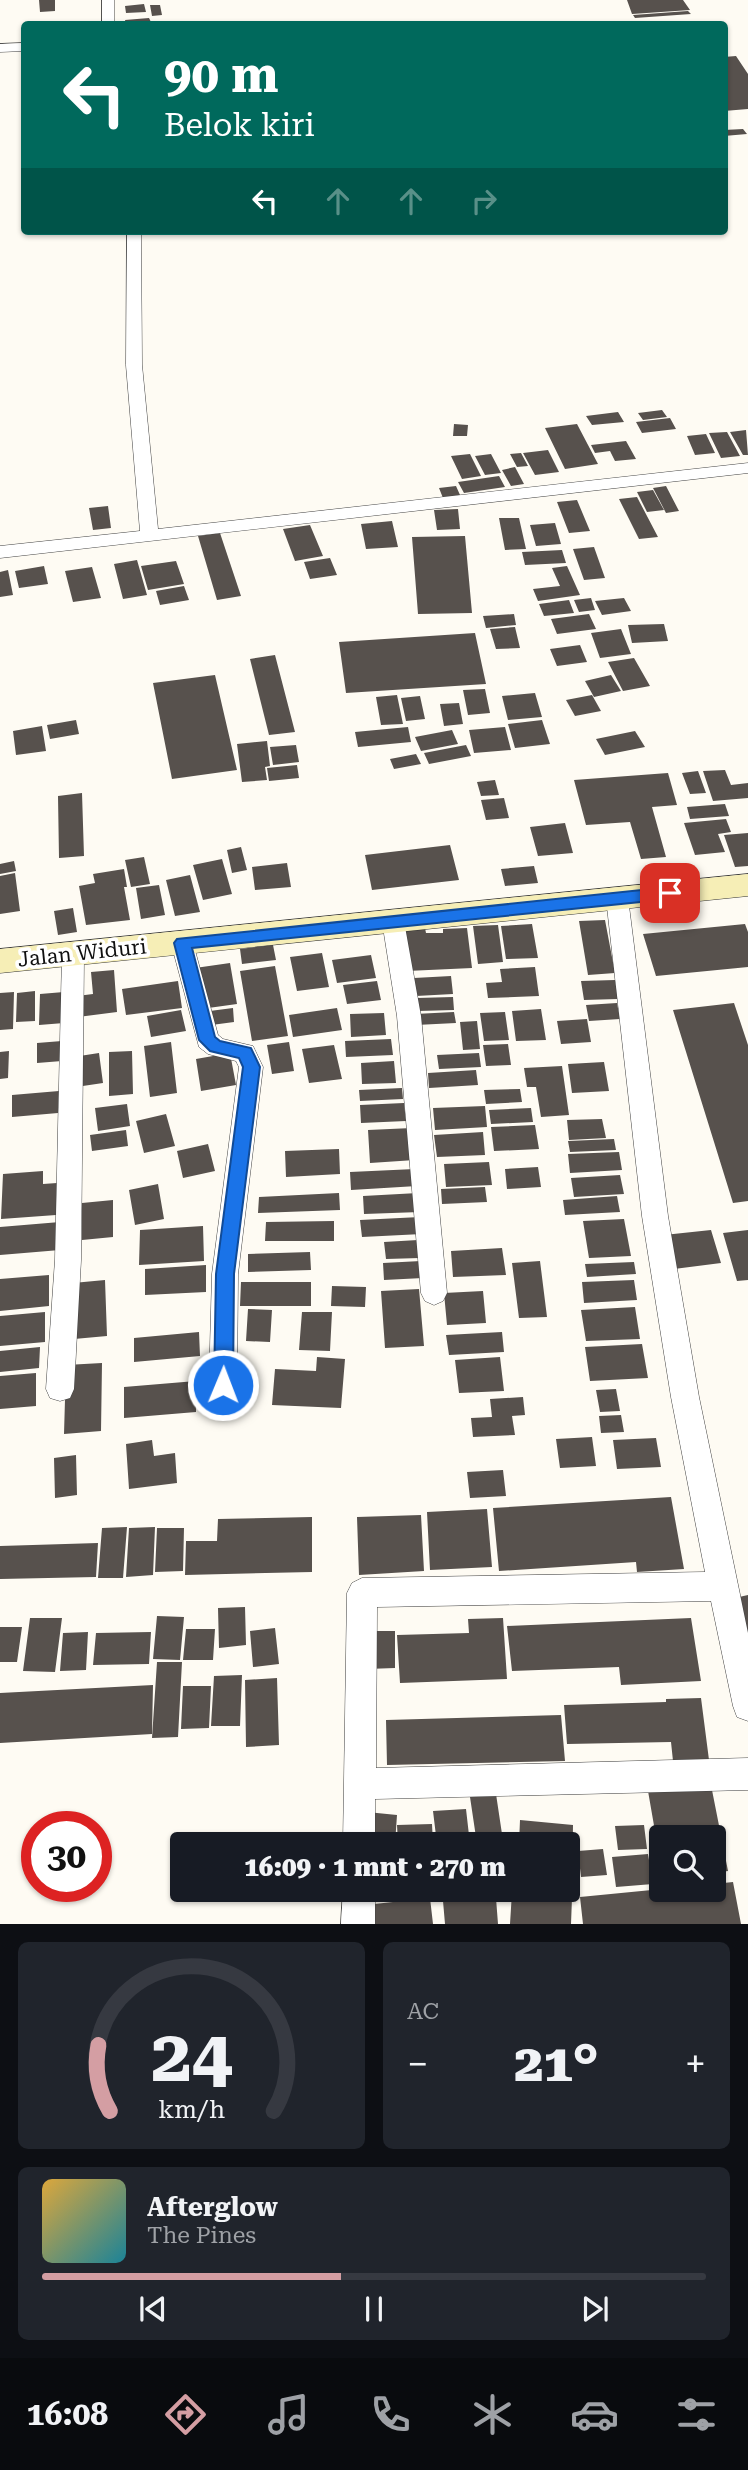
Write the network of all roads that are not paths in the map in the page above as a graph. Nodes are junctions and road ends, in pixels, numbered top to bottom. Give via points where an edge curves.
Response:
1 (108, 0) edge
2 (108, 21) edge
3 (21, 47) edge
4 (0, 48) edge
5 (134, 235) edge
6 (748, 468) edge
7 (149, 534) junction
8 (0, 552) edge
9 (748, 885) edge
10 (618, 898) junction
11 (393, 920) junction
12 (182, 943) junction
13 (73, 955) junction
14 (0, 961) edge
15 (434, 1293) dead end
16 (223, 1385) dead end
17 (60, 1389) dead end
18 (722, 1586) junction
19 (745, 1671) edge
20 (748, 1706) edge
21 (748, 1774) edge
22 (360, 1784) junction
23 (359, 1832) edge
24 (359, 1902) edge
25 (358, 1924) edge

1 - 2 street
3 - 4 street
5 - 7 street via 134,365
6 - 7 street
7 - 8 street
9 - 10 main road, Jalan Widuri
10 - 11 main road, Jalan Widuri
10 - 18 street via 657,1225
11 - 12 main road, Jalan Widuri
11 - 15 street via 410,1016
12 - 13 main road, Jalan Widuri
12 - 16 street via 207,1040 216,1047 245,1053 251,1067 225,1274
13 - 14 main road, Jalan Widuri
13 - 17 street via 68,1260
18 - 19 street
18 - 22 street via 362,1593
19 - 20 street
21 - 22 street
22 - 23 street
24 - 25 street

